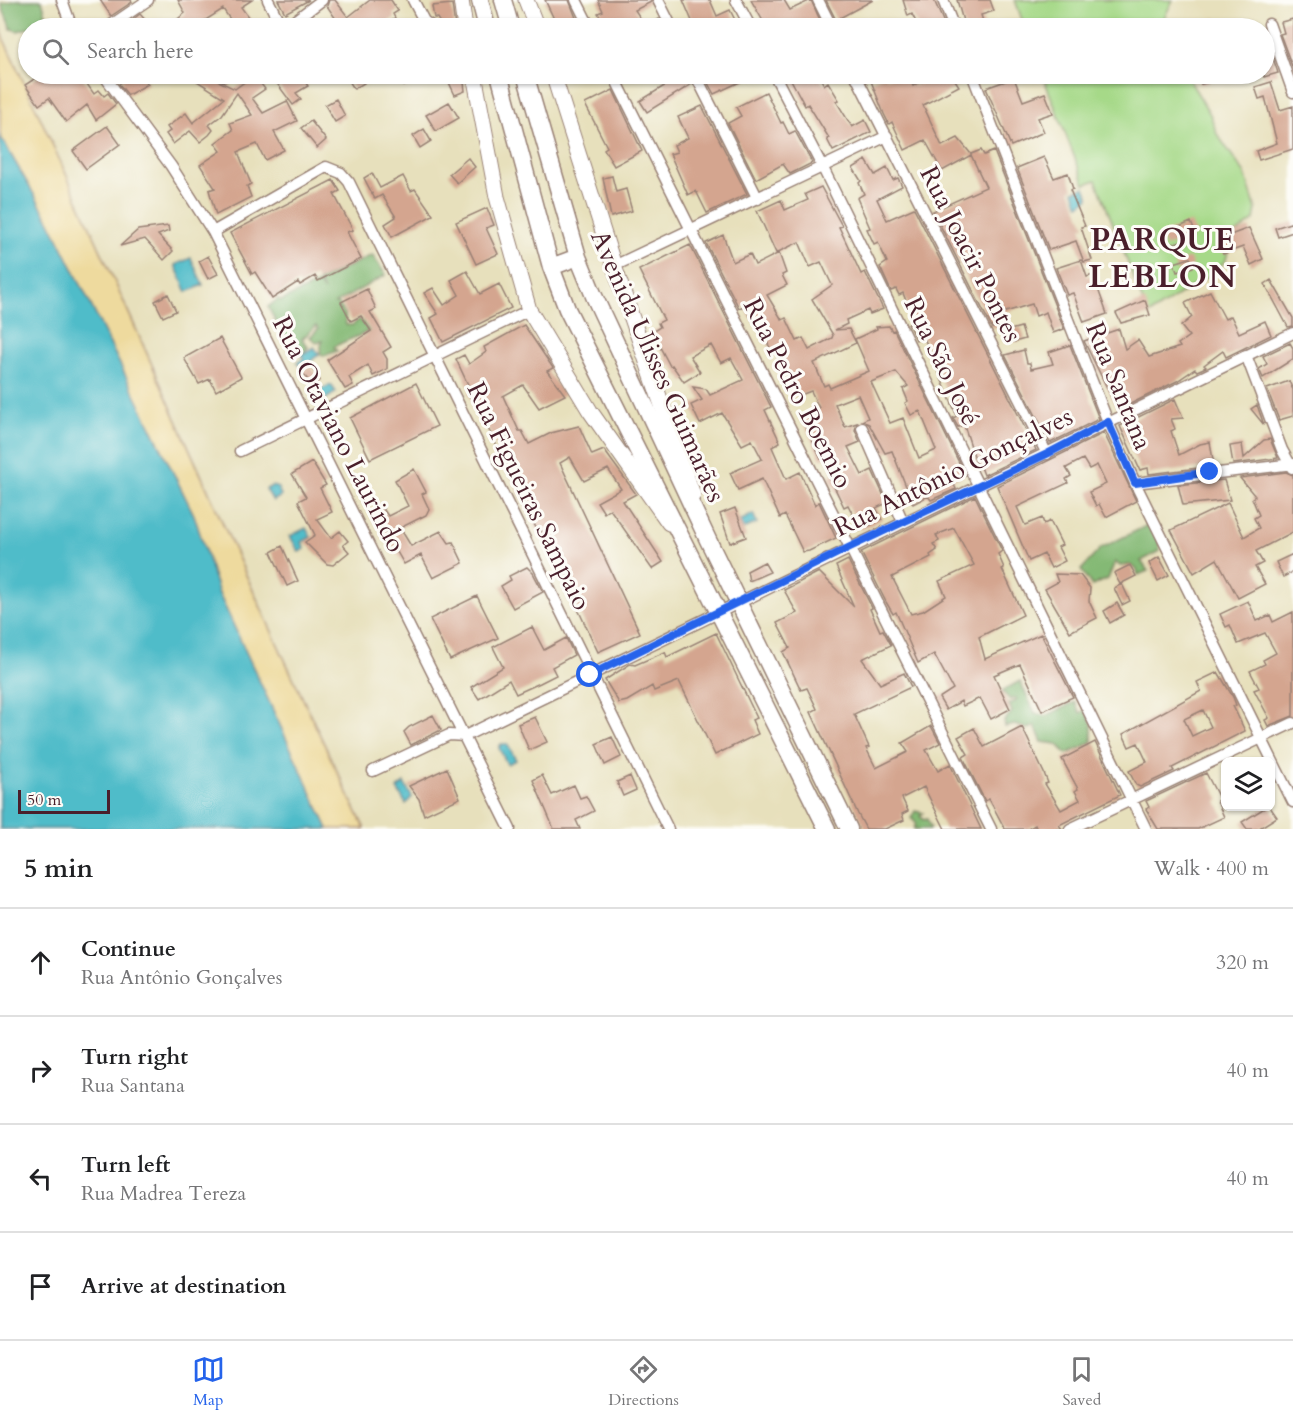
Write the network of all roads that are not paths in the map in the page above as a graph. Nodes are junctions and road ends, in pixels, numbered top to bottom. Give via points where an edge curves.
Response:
1 (62, 0) edge
2 (148, 0) edge
3 (268, 0) edge
4 (322, 0) edge
5 (413, 0) edge
6 (461, 0) edge
7 (480, 0) edge
8 (503, 0) edge
9 (526, 0) edge
10 (576, 0) edge
11 (658, 0) edge
12 (736, 0) edge
13 (818, 0) edge
14 (944, 2) edge
15 (68, 18) edge
16 (122, 18) edge
17 (278, 18) edge
18 (298, 18) edge
19 (422, 18) edge
20 (464, 18) edge
21 (485, 18) edge
22 (508, 18) edge
23 (533, 18) edge
24 (585, 18) edge
25 (667, 18) edge
26 (746, 18) edge
27 (827, 18) edge
28 (950, 18) edge
29 (1275, 47) edge
30 (110, 84) edge
31 (476, 84) edge
32 (502, 84) edge
33 (528, 84) edge
34 (556, 84) edge
35 (618, 84) edge
36 (700, 84) edge
37 (779, 84) edge
38 (860, 84) edge
39 (976, 84) edge
40 (1293, 92) edge
41 (887, 136) junction
42 (823, 168) junction
43 (758, 199) junction
44 (691, 230) junction
45 (213, 232) junction
46 (578, 257) junction
47 (614, 266) junction
48 (551, 267) junction
49 (530, 310) junction
50 (1293, 333) edge
51 (436, 355) junction
52 (1246, 355) junction
53 (306, 419) junction
54 (1108, 422) junction
55 (862, 428) dead end
56 (240, 451) dead end
57 (1047, 454) junction
58 (1292, 466) edge
59 (1135, 483) junction
60 (979, 486) junction
61 (903, 522) junction
62 (708, 540) junction
63 (850, 547) junction
64 (687, 548) junction
65 (739, 602) junction
66 (720, 611) junction
67 (590, 675) junction
68 (1293, 723) edge
69 (465, 736) junction
70 (1262, 738) junction
71 (374, 771) dead end
72 (1131, 799) junction
73 (1293, 802) edge
74 (510, 829) edge
75 (668, 829) edge
76 (827, 829) edge
77 (849, 829) edge
78 (991, 829) edge
79 (1070, 829) edge
80 (1146, 829) edge

1 - 15 street
2 - 16 street
3 - 17 street
4 - 18 street
5 - 19 street
6 - 20 street
7 - 21 main road
8 - 22 main road
9 - 23 street
10 - 24 street
11 - 25 street
12 - 26 street
13 - 27 street
14 - 28 street
29 - 40 street
30 - 45 street, Rua Otaviano Laurindo via 171,166
31 - 49 street, Avenida Ulisses Guimarães via 497,197
32 - 48 main road, Avenida Ulisses Guimarães
33 - 46 main road, Avenida Ulisses Guimarães
34 - 47 street, Avenida Ulisses Guimarães
35 - 44 street, Rua Pedro Boemio
36 - 43 street
37 - 42 street, Rua São José
38 - 41 street, Rua Joacir Pontes
39 - 54 street, Rua Santana
41 - 42 street
41 - 57 street, Rua Joacir Pontes
42 - 43 street
42 - 60 street, Rua São José
43 - 44 street
44 - 47 street
44 - 63 street, Rua Pedro Boemio
45 - 51 street, Rua Figueiras Sampaio via 326,167 341,173
45 - 53 street, Rua Otaviano Laurindo
46 - 48 main road
46 - 62 main road, Avenida Ulisses Guimarães
47 - 62 street, Avenida Ulisses Guimarães
48 - 64 main road, Avenida Ulisses Guimarães via 567,309
49 - 51 street
49 - 64 street, Avenida Ulisses Guimarães via 590,411
50 - 52 street, Rua Antônio Gonçalves
51 - 53 street
51 - 67 street, Rua Figueiras Sampaio
52 - 54 street, Rua Antônio Gonçalves
52 - 58 street via 1282,450
53 - 56 street
53 - 69 street, Rua Otaviano Laurindo
54 - 57 street, Rua Antônio Gonçalves
54 - 59 street, Rua Santana
55 - 61 street
57 - 60 street, Rua Antônio Gonçalves
58 - 59 street
59 - 70 street, Rua Santana
60 - 61 street, Rua Antônio Gonçalves
60 - 72 street, Rua São José
61 - 63 street, Rua Antônio Gonçalves
62 - 65 main road, Avenida Ulisses Guimarães
63 - 65 street, Rua Antônio Gonçalves
63 - 78 street, Rua Pedro Boemio
64 - 66 main road, Avenida Ulisses Guimarães
65 - 66 street, Rua Antônio Gonçalves
65 - 77 main road, Avenida Ulisses Guimarães
66 - 67 street, Rua Antônio Gonçalves
66 - 76 main road, Avenida Ulisses Guimarães
67 - 69 street, Rua Antônio Gonçalves
67 - 75 street, Rua Figueiras Sampaio
68 - 70 street
69 - 71 street, Rua Antônio Gonçalves via 449,735
69 - 74 street, Rua Otaviano Laurindo
70 - 72 street
70 - 73 street, Rua Santana
72 - 79 street
72 - 80 street, Rua São José

